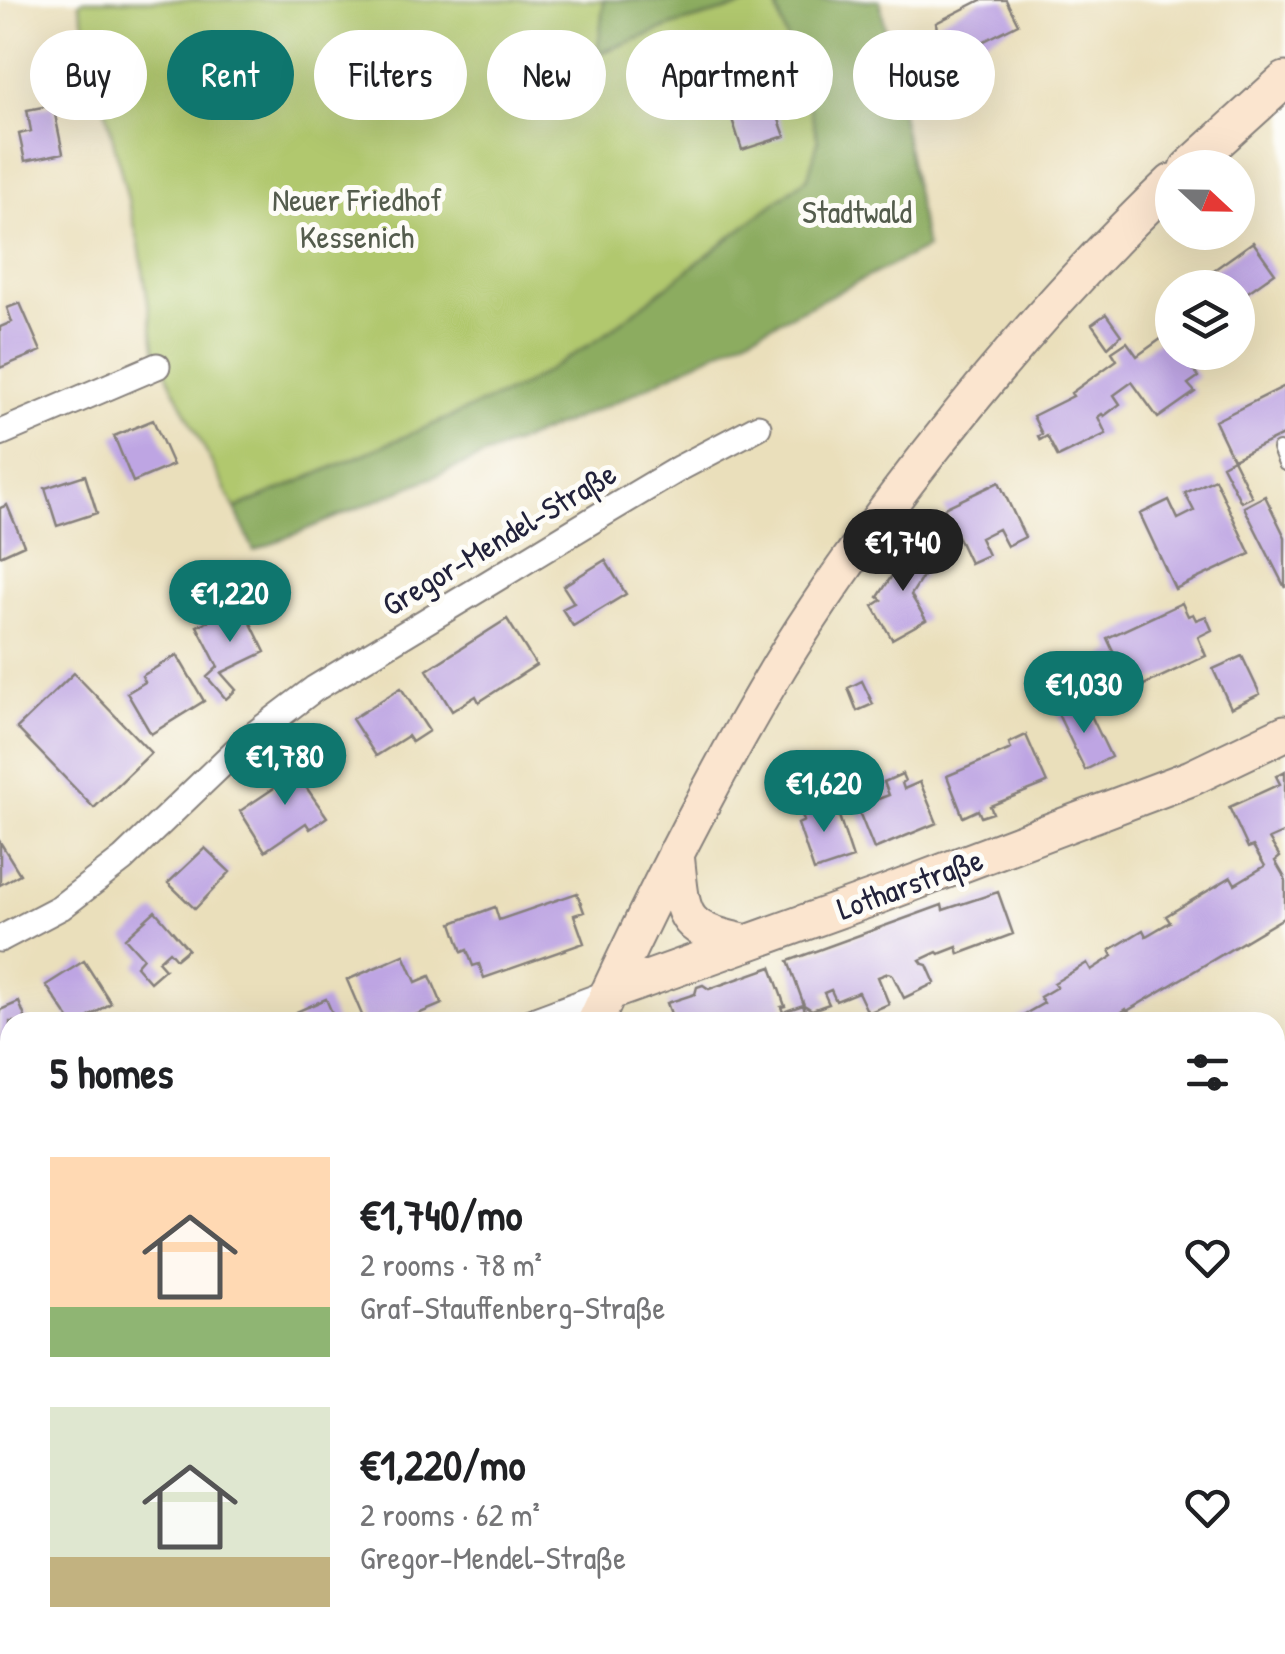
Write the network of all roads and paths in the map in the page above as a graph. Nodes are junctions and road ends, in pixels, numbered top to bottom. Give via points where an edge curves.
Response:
1 (1285, 80) edge
2 (1208, 150) edge
3 (1155, 198) edge
4 (157, 366) dead end
5 (758, 427) dead end
6 (0, 432) edge
7 (1279, 449) dead end
8 (1285, 464) edge
9 (1285, 733) edge
10 (676, 851) junction
11 (0, 939) edge
12 (748, 943) junction
13 (602, 1008) edge

1 - 2 street
3 - 10 street via 985,382 862,540 778,668
4 - 6 street
5 - 11 street, Gregor-Mendel-Straße via 314,689 247,740 122,860 61,907
7 - 8 lane
9 - 12 street, Lotharstraße via 1191,778
10 - 12 street via 681,903 694,925
10 - 13 street
12 - 13 street, Lotharstraße

